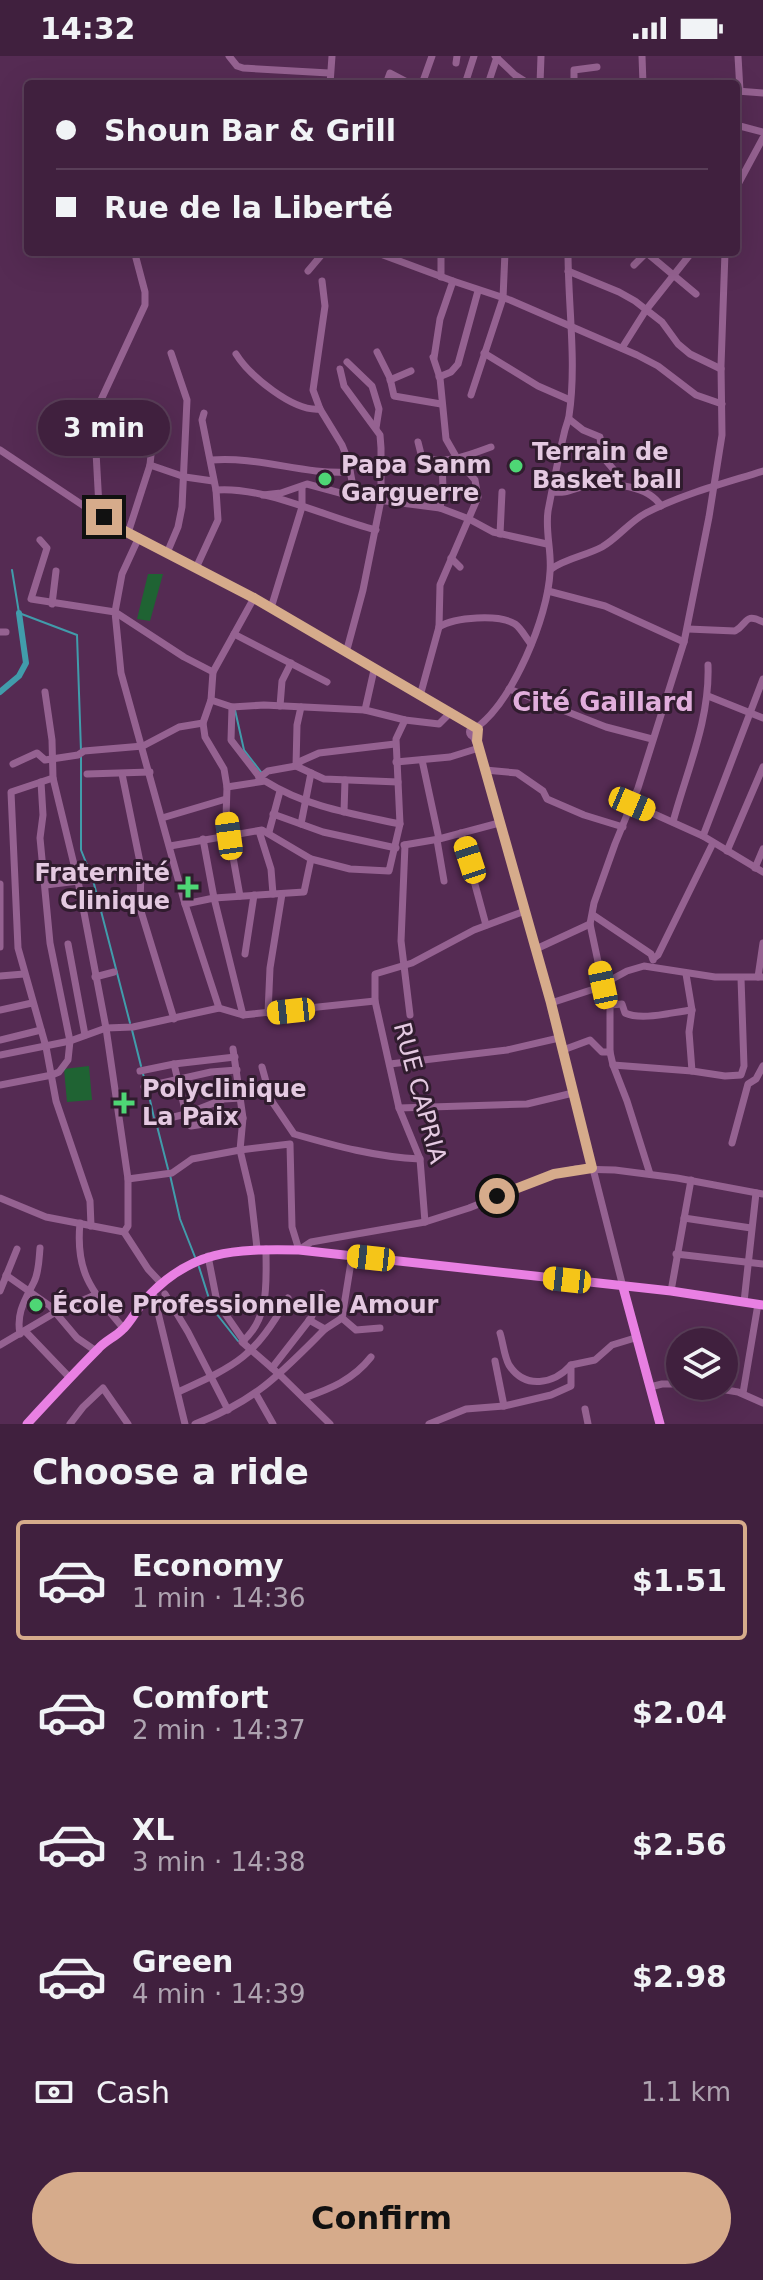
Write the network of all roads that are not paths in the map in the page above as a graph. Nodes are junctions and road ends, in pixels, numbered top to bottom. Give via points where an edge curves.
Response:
1 (229, 56) edge
2 (332, 56) edge
3 (432, 56) edge
4 (474, 56) edge
5 (496, 56) edge
6 (540, 56) edge
7 (642, 56) edge
8 (738, 56) edge
9 (597, 67) dead end
10 (329, 73) junction
11 (515, 75) junction
12 (331, 80) edge
13 (387, 80) edge
14 (403, 80) edge
15 (423, 80) edge
16 (466, 80) edge
17 (489, 80) edge
18 (513, 80) edge
19 (523, 80) edge
20 (540, 80) edge
21 (574, 80) edge
22 (643, 80) edge
23 (738, 80) edge
24 (740, 91) edge
25 (763, 93) edge
26 (740, 126) edge
27 (763, 135) edge
28 (740, 180) edge
29 (321, 256) edge
30 (386, 256) edge
31 (440, 256) edge
32 (505, 256) edge
33 (568, 256) edge
34 (644, 256) edge
35 (649, 256) edge
36 (689, 256) edge
37 (725, 256) edge
38 (136, 258) dead end
39 (634, 265) dead end
40 (308, 271) dead end
41 (568, 271) junction
42 (674, 276) junction
43 (441, 277) junction
44 (322, 281) dead end
45 (453, 281) junction
46 (478, 291) junction
47 (696, 294) dead end
48 (503, 298) junction
49 (646, 310) junction
50 (571, 328) junction
51 (622, 348) junction
52 (377, 352) dead end
53 (171, 353) dead end
54 (484, 353) junction
55 (236, 354) dead end
56 (347, 362) dead end
57 (340, 369) dead end
58 (721, 369) junction
59 (411, 371) dead end
60 (439, 377) junction
61 (390, 379) junction
62 (372, 386) junction
63 (471, 395) dead end
64 (570, 400) junction
65 (441, 404) junction
66 (722, 404) junction
67 (320, 409) junction
68 (155, 412) dead end
69 (204, 413) dead end
70 (569, 419) junction
71 (376, 428) junction
72 (418, 442) dead end
73 (491, 447) dead end
74 (0, 450) edge
75 (211, 460) junction
76 (458, 460) junction
77 (442, 461) junction
78 (150, 465) junction
79 (763, 471) edge
80 (350, 472) junction
81 (185, 477) junction
82 (213, 481) junction
83 (617, 486) junction
84 (302, 487) junction
85 (712, 488) junction
86 (216, 490) junction
87 (502, 492) dead end
88 (553, 492) junction
89 (263, 495) junction
90 (355, 497) junction
91 (381, 500) junction
92 (661, 506) junction
93 (302, 507) junction
94 (440, 508) junction
95 (104, 517) junction
96 (469, 519) junction
97 (376, 530) junction
98 (128, 533) junction
99 (500, 534) junction
100 (139, 537) junction
101 (40, 540) dead end
102 (547, 544) junction
103 (167, 553) junction
104 (451, 558) junction
105 (460, 567) dead end
106 (196, 568) junction
107 (551, 569) junction
108 (56, 571) dead end
109 (548, 591) junction
110 (254, 598) junction
111 (52, 604) junction
112 (271, 608) junction
113 (115, 612) junction
114 (763, 622) edge
115 (439, 627) junction
116 (688, 629) junction
117 (234, 634) junction
118 (684, 642) junction
119 (531, 644) junction
120 (346, 653) junction
121 (291, 663) junction
122 (708, 665) dead end
123 (374, 670) junction
124 (213, 672) junction
125 (763, 679) edge
126 (327, 682) dead end
127 (509, 689) junction
128 (45, 692) dead end
129 (420, 696) junction
130 (708, 696) junction
131 (211, 700) junction
132 (280, 706) junction
133 (239, 707) junction
134 (301, 707) junction
135 (365, 710) junction
136 (451, 712) junction
137 (750, 713) junction
138 (763, 718) edge
139 (405, 720) junction
140 (203, 723) junction
141 (475, 732) junction
142 (652, 739) junction
143 (395, 744) junction
144 (143, 746) junction
145 (51, 759) junction
146 (422, 760) junction
147 (396, 762) junction
148 (13, 764) dead end
149 (296, 766) junction
150 (763, 767) edge
151 (485, 770) junction
152 (150, 772) junction
153 (311, 773) junction
154 (87, 774) dead end
155 (122, 774) junction
156 (53, 778) junction
157 (262, 780) junction
158 (345, 780) junction
159 (41, 782) junction
160 (398, 782) junction
161 (227, 787) junction
162 (280, 791) junction
163 (11, 792) junction
164 (0, 795) edge
165 (226, 799) junction
166 (306, 801) junction
167 (632, 804) junction
168 (344, 812) junction
169 (273, 814) junction
170 (162, 818) junction
171 (673, 822) junction
172 (0, 823) edge
173 (12, 823) junction
174 (499, 823) junction
175 (301, 824) junction
176 (400, 824) junction
177 (623, 827) junction
178 (259, 831) junction
179 (269, 832) junction
180 (461, 833) junction
181 (229, 836) junction
182 (703, 836) junction
183 (203, 839) junction
184 (438, 840) junction
185 (713, 843) junction
186 (170, 846) junction
187 (399, 846) junction
188 (763, 849) edge
189 (727, 851) junction
190 (311, 859) junction
191 (759, 870) edge
192 (78, 881) junction
193 (444, 881) dead end
194 (0, 884) edge
195 (46, 885) junction
196 (278, 894) junction
197 (254, 895) junction
198 (240, 896) junction
199 (214, 898) junction
200 (185, 904) junction
201 (525, 911) junction
202 (593, 915) junction
203 (590, 924) junction
204 (486, 925) junction
205 (763, 943) edge
206 (68, 944) dead end
207 (0, 947) edge
208 (18, 948) junction
209 (536, 949) junction
210 (245, 954) dead end
211 (92, 960) junction
212 (652, 962) junction
213 (72, 964) junction
214 (405, 965) junction
215 (114, 972) dead end
216 (24, 974) junction
217 (686, 974) junction
218 (0, 976) edge
219 (95, 977) junction
220 (761, 977) edge
221 (741, 978) junction
222 (603, 985) junction
223 (375, 1001) junction
224 (32, 1003) junction
225 (551, 1003) junction
226 (610, 1005) junction
227 (219, 1008) junction
228 (0, 1010) edge
229 (692, 1010) junction
230 (268, 1013) junction
231 (243, 1015) junction
232 (410, 1015) dead end
233 (174, 1019) junction
234 (106, 1028) junction
235 (41, 1030) junction
236 (85, 1035) junction
237 (559, 1038) junction
238 (0, 1040) edge
239 (70, 1041) junction
240 (46, 1047) junction
241 (563, 1050) junction
242 (610, 1052) junction
243 (0, 1055) edge
244 (174, 1064) junction
245 (390, 1064) junction
246 (613, 1065) junction
247 (763, 1066) edge
248 (262, 1067) dead end
249 (237, 1070) junction
250 (140, 1071) dead end
251 (692, 1071) junction
252 (52, 1075) junction
253 (739, 1075) junction
254 (178, 1079) junction
255 (748, 1084) junction
256 (0, 1085) edge
257 (144, 1087) dead end
258 (573, 1093) junction
259 (241, 1098) junction
260 (399, 1108) junction
261 (186, 1114) junction
262 (243, 1118) junction
263 (153, 1122) dead end
264 (191, 1126) dead end
265 (294, 1134) junction
266 (732, 1143) dead end
267 (290, 1144) junction
268 (240, 1150) junction
269 (420, 1159) junction
270 (592, 1168) junction
271 (650, 1174) junction
272 (128, 1179) junction
273 (691, 1180) junction
274 (759, 1193) edge
275 (0, 1198) edge
276 (684, 1218) junction
277 (425, 1222) junction
278 (80, 1223) junction
279 (91, 1226) junction
280 (751, 1228) junction
281 (124, 1232) junction
282 (40, 1248) dead end
283 (17, 1249) dead end
284 (262, 1249) junction
285 (299, 1250) junction
286 (676, 1254) junction
287 (352, 1256) junction
288 (200, 1260) junction
289 (747, 1262) junction
290 (763, 1264) edge
291 (6, 1275) junction
292 (1, 1286) edge
293 (623, 1287) junction
294 (163, 1289) junction
295 (28, 1290) junction
296 (671, 1291) junction
297 (153, 1292) junction
298 (322, 1293) dead end
299 (95, 1295) junction
300 (288, 1298) dead end
301 (744, 1302) junction
302 (761, 1304) edge
303 (56, 1312) junction
304 (342, 1318) junction
305 (309, 1320) junction
306 (380, 1328) dead end
307 (124, 1329) junction
308 (325, 1329) junction
309 (22, 1332) junction
310 (500, 1333) dead end
311 (635, 1338) junction
312 (244, 1341) junction
313 (0, 1345) edge
314 (96, 1351) junction
315 (251, 1352) junction
316 (371, 1357) dead end
317 (495, 1361) dead end
318 (571, 1365) junction
319 (272, 1368) junction
320 (279, 1376) junction
321 (211, 1377) junction
322 (70, 1378) junction
323 (666, 1385) edge
324 (650, 1387) junction
325 (178, 1392) junction
326 (738, 1392) edge
327 (743, 1393) junction
328 (256, 1394) junction
329 (304, 1398) junction
330 (763, 1403) edge
331 (504, 1406) junction
332 (585, 1409) dead end
333 (228, 1410) junction
334 (212, 1421) edge
335 (27, 1424) edge
336 (70, 1424) edge
337 (128, 1424) edge
338 (185, 1424) edge
339 (195, 1424) edge
340 (273, 1424) edge
341 (330, 1424) edge
342 (429, 1424) edge
343 (588, 1424) edge
344 (659, 1424) edge

1 - 10 street via 243,68
2 - 10 street
3 - 15 street
4 - 16 street
5 - 11 street
5 - 17 street
6 - 20 street
7 - 22 street
8 - 23 street
9 - 21 street via 574,70
10 - 12 street
11 - 18 street
11 - 19 street
13 - 14 street via 390,73
24 - 25 street
26 - 27 street
27 - 28 street
29 - 40 street
30 - 43 street
31 - 43 street
32 - 48 street
33 - 41 street
34 - 39 street
35 - 42 street
36 - 42 street
37 - 58 street
38 - 95 street via 145,305 94,415 99,507
41 - 49 street via 619,292
41 - 50 street
42 - 47 street
42 - 49 street
43 - 45 street
44 - 67 street via 325,306 313,390
45 - 46 street
45 - 60 street via 432,355
46 - 48 street
46 - 60 street via 458,364
48 - 50 street
48 - 54 street
49 - 51 street
49 - 58 street via 684,349
50 - 51 street
50 - 64 street
51 - 66 street via 658,366 696,395
52 - 61 street
53 - 81 street via 187,400
54 - 63 street
54 - 64 street
55 - 67 street via 268,388 311,410
56 - 62 street
57 - 71 street via 344,386
58 - 66 street
59 - 61 street
60 - 65 street
61 - 62 street
61 - 65 street via 394,396
62 - 71 street via 379,409
64 - 70 street
65 - 76 street via 446,439
66 - 85 street
67 - 80 street via 342,445
68 - 78 street
69 - 75 street
70 - 83 street via 600,437 602,456 614,470
70 - 88 street
71 - 91 street
72 - 77 street via 422,458
73 - 76 street
74 - 95 street
75 - 80 street via 259,460 308,471
75 - 82 street
76 - 77 street
76 - 96 street via 471,472 477,489
77 - 94 street
78 - 81 street
78 - 98 street
79 - 85 street
80 - 90 street
81 - 82 street
81 - 103 street via 178,527
82 - 86 street
83 - 88 street via 594,484
83 - 92 street via 650,493
84 - 89 street
84 - 90 street
84 - 93 street
85 - 92 street
85 - 116 street
86 - 89 street
86 - 106 street via 218,520
87 - 99 street
88 - 102 street
89 - 93 street
90 - 91 street
91 - 94 street
91 - 97 street
92 - 107 street via 629,523 605,545
93 - 97 street
93 - 112 street
94 - 96 street
95 - 98 street
96 - 99 street
96 - 104 street
97 - 120 street
98 - 100 street
99 - 102 street
100 - 103 street
100 - 113 street via 122,574
101 - 111 street via 47,548 30,598
102 - 107 street
103 - 106 street
104 - 105 street
104 - 115 street via 440,585
106 - 110 street
107 - 109 street
108 - 111 street
109 - 118 street via 605,606
109 - 119 street
110 - 112 street
110 - 117 street
111 - 113 street
112 - 120 street
113 - 124 street
113 - 144 street via 121,673
114 - 116 street via 747,619 735,631
115 - 119 street via 459,620 502,620 516,624
115 - 129 street
116 - 118 street
117 - 121 street
117 - 124 street
118 - 142 street
119 - 127 street
120 - 123 street
121 - 126 street
121 - 132 street via 282,681
122 - 130 street
123 - 129 street
123 - 135 street
124 - 131 street
125 - 137 street
127 - 141 street
127 - 142 street
128 - 145 street
129 - 136 street
130 - 137 street
130 - 171 street
131 - 133 street
131 - 140 street
132 - 133 street
132 - 134 street
133 - 157 street via 231,740
134 - 135 street
134 - 149 street
135 - 139 street
136 - 139 street via 439,724
136 - 141 street
137 - 138 street
137 - 182 street
139 - 143 street
140 - 144 street via 179,727
140 - 161 street
141 - 146 street via 450,757
141 - 151 street
142 - 167 street
143 - 147 street
143 - 149 street via 319,753
144 - 145 street
144 - 152 street
145 - 148 street via 37,753
145 - 156 street
146 - 147 street
146 - 184 street
147 - 160 street
149 - 153 street
149 - 157 street via 268,771
150 - 189 street
151 - 174 street
151 - 177 street via 517,773 547,799
152 - 155 street
152 - 170 street
153 - 158 street
153 - 166 street
154 - 155 street
155 - 233 street via 141,867 140,908
156 - 159 street
156 - 192 street
157 - 161 street
157 - 162 street
158 - 160 street
158 - 168 street
159 - 163 street
159 - 195 street
160 - 176 street
161 - 165 street
162 - 166 street
162 - 169 street
163 - 164 street
163 - 173 street
165 - 170 street
165 - 181 street
166 - 168 street
166 - 175 street
167 - 171 street
167 - 177 street
168 - 176 street
169 - 175 street
169 - 179 street
170 - 186 street
171 - 182 street
172 - 173 street
173 - 208 street
174 - 180 street
174 - 201 street
175 - 187 street
176 - 187 street
177 - 202 street via 599,885
178 - 179 street
178 - 181 street
178 - 196 street
179 - 190 street
180 - 184 street
180 - 204 street
181 - 183 street
181 - 198 street
182 - 185 street
183 - 186 street
183 - 199 street
184 - 187 street
184 - 193 street
185 - 189 street
185 - 212 street
186 - 200 street
187 - 190 street via 389,871
187 - 214 street
188 - 191 street
189 - 191 street
190 - 196 street via 304,892
192 - 195 street
192 - 211 street
194 - 207 street
195 - 239 street via 50,943
196 - 197 street
196 - 230 street
197 - 198 street
197 - 210 street
198 - 199 street
199 - 200 street
199 - 231 street
200 - 227 street
201 - 204 street
201 - 209 street
202 - 203 street
202 - 212 street
203 - 209 street
203 - 222 street
204 - 214 street
205 - 220 street
206 - 213 street
207 - 208 street
208 - 216 street
209 - 225 street
211 - 213 street
211 - 219 street
212 - 217 street
212 - 222 street
213 - 236 street
214 - 223 street, RUE CAPRIA via 375,974
214 - 232 street
215 - 219 street
216 - 218 street
216 - 224 street
217 - 221 street
217 - 229 street
219 - 234 street
220 - 221 street
221 - 253 street via 744,1066
222 - 225 street
222 - 226 street via 610,991
223 - 230 street
223 - 245 street, RUE CAPRIA
224 - 228 street
224 - 235 street
225 - 237 street
226 - 229 street via 622,1004 625,1013 643,1018
226 - 242 street
227 - 231 street
227 - 233 street
229 - 251 street
230 - 231 street
233 - 234 street
234 - 236 street
234 - 272 street
235 - 238 street
235 - 240 street
236 - 239 street
237 - 241 street
237 - 245 street
239 - 240 street
239 - 252 street via 68,1060
240 - 243 street
240 - 252 street
241 - 242 street via 590,1040 602,1052
241 - 258 street
242 - 246 street
244 - 249 street via 234,1053
244 - 250 street
244 - 254 street
245 - 260 street, RUE CAPRIA
246 - 251 street
246 - 271 street
247 - 255 street
248 - 265 street via 271,1100
249 - 254 street
249 - 259 street
251 - 253 street
252 - 256 street
252 - 279 street via 90,1201
253 - 255 street
254 - 257 street
254 - 261 street
255 - 266 street
258 - 260 street via 527,1104
258 - 270 street
259 - 261 street
259 - 262 street
260 - 269 street, RUE CAPRIA
261 - 263 street
262 - 264 street
262 - 268 street
265 - 267 street
265 - 269 street via 353,1151
267 - 268 street
267 - 285 street via 292,1227
268 - 272 street via 192,1159 170,1173
268 - 284 street
269 - 277 street, RUE CAPRIA
270 - 271 street
270 - 277 street via 554,1174
270 - 293 street
271 - 273 street
272 - 281 street
273 - 274 street
273 - 276 street
274 - 280 street
275 - 278 street via 46,1217
276 - 280 street
276 - 286 street
277 - 285 street via 311,1242
278 - 279 street
278 - 299 street via 84,1275
279 - 281 street
280 - 289 street
281 - 294 street
282 - 295 street
283 - 291 street
284 - 285 main road
284 - 288 main road
284 - 312 street via 264,1307
285 - 287 main road
286 - 289 street
286 - 296 street
287 - 293 main road
287 - 304 street
288 - 294 main road
288 - 312 street via 217,1302
289 - 290 street
289 - 301 street
291 - 292 street
291 - 295 street
293 - 296 main road
293 - 311 main road
294 - 297 main road
294 - 321 street
295 - 303 street
295 - 309 street via 19,1315
296 - 301 main road
297 - 307 main road
297 - 325 street
298 - 305 street
299 - 303 street
299 - 307 street
300 - 315 street
301 - 302 main road
302 - 327 street
303 - 309 street
303 - 314 street
304 - 306 street via 356,1330
304 - 308 street
305 - 308 street
305 - 319 street
307 - 314 main road
308 - 320 street
309 - 313 street
309 - 322 street
310 - 318 street via 510,1365 527,1380 542,1383 560,1377
311 - 318 street via 612,1345 595,1360
311 - 324 main road
312 - 315 street
314 - 322 main road
315 - 319 street
315 - 321 street
316 - 329 street via 334,1388
317 - 331 street
318 - 331 street via 572,1382 566,1389
319 - 320 street
320 - 328 street
320 - 329 street
321 - 325 street
321 - 333 street
322 - 335 main road
323 - 324 street
324 - 344 main road
325 - 338 street
326 - 327 street
327 - 330 street
328 - 333 street
328 - 340 street
329 - 341 street
331 - 342 street via 473,1407
332 - 343 street
333 - 334 street
334 - 339 street
336 - 337 street via 103,1388

